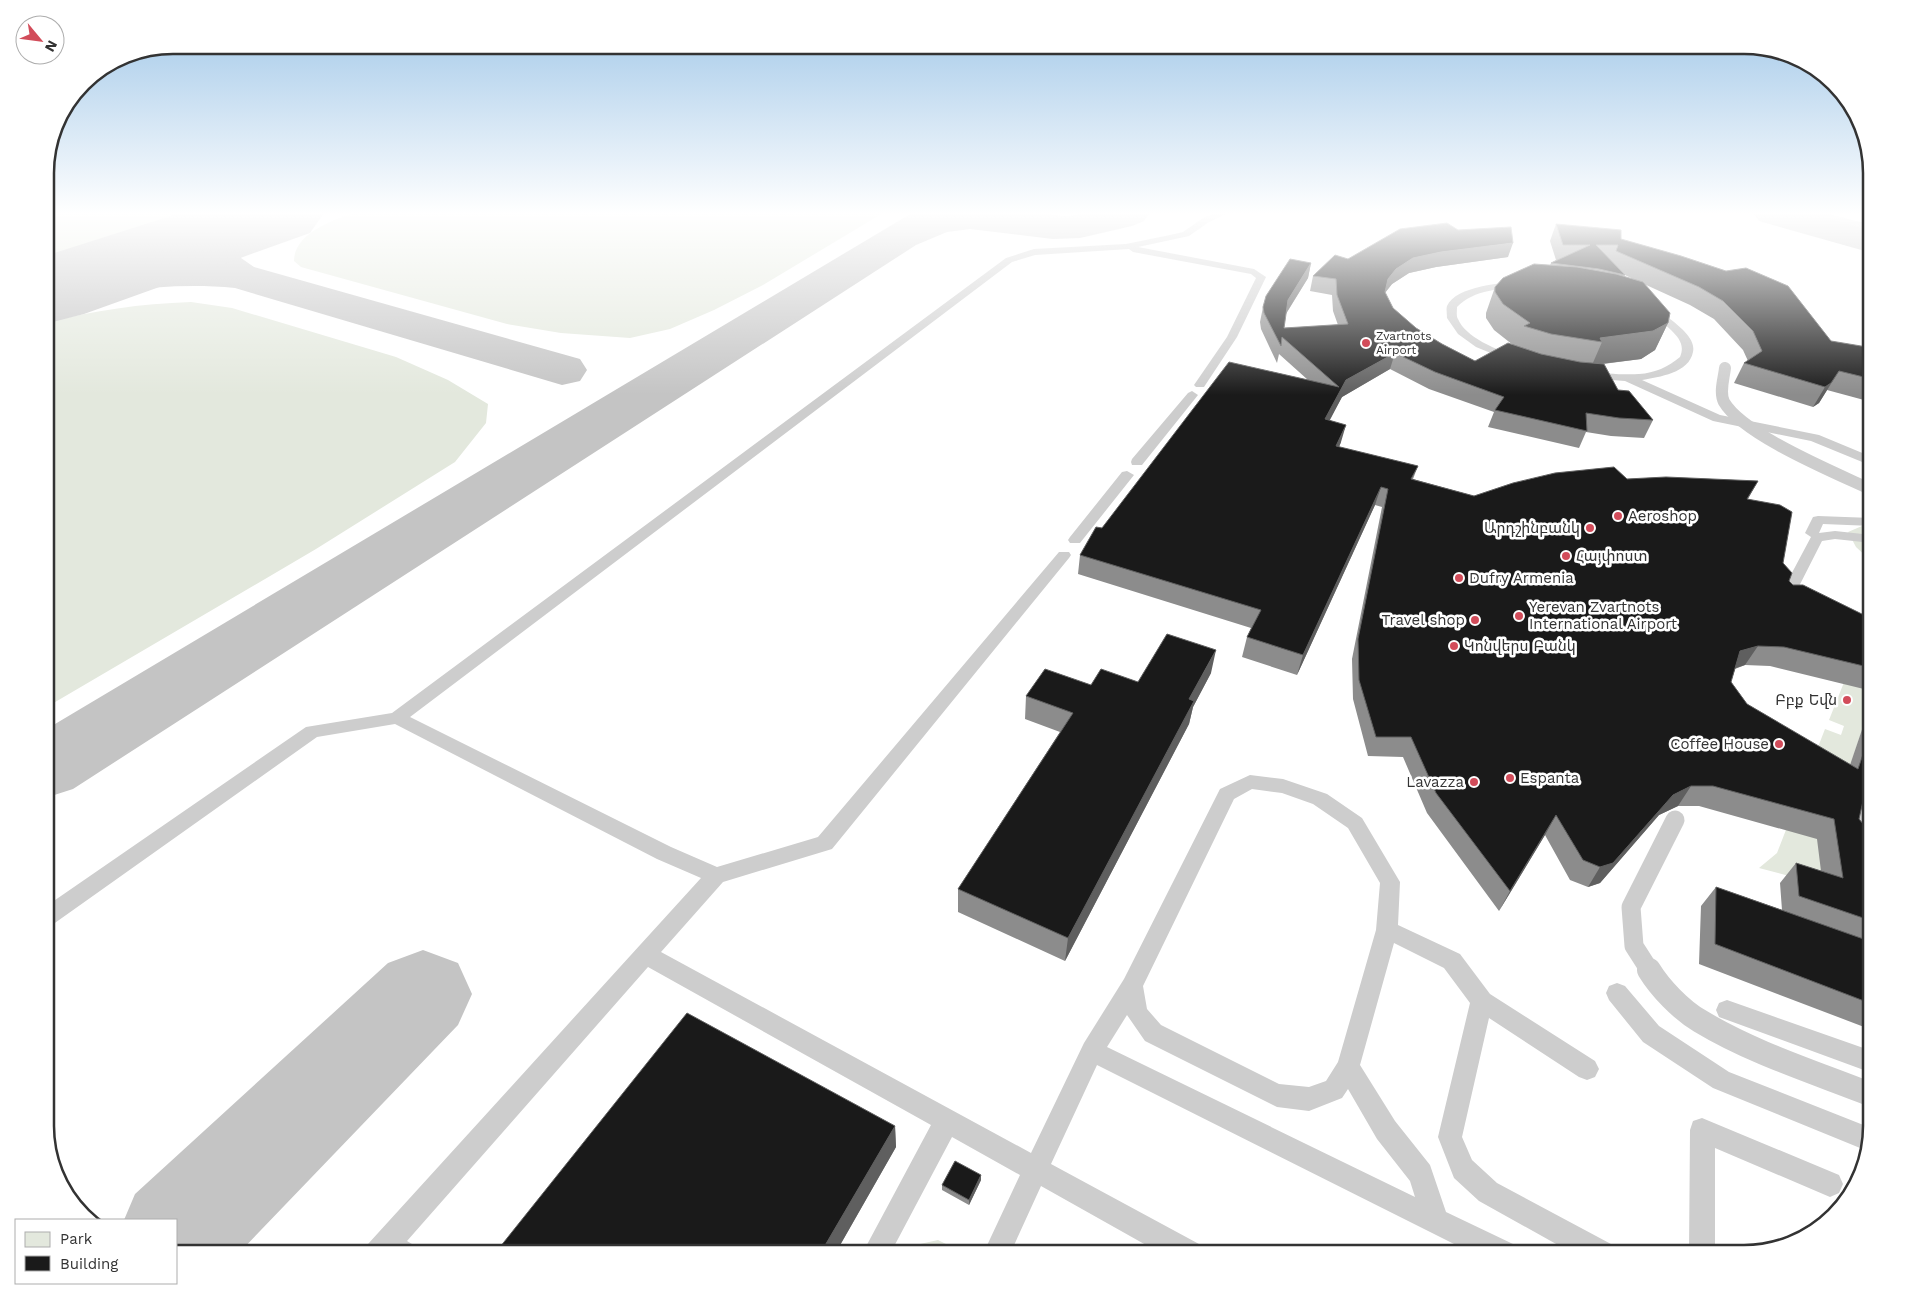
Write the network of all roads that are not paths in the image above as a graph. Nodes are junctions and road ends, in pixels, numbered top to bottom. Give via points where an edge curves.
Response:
1 (990, 274) edge
2 (1256, 274) edge
3 (1725, 368) dead end
4 (1625, 378) junction
5 (1863, 458) edge
6 (1137, 462) dead end
7 (1128, 475) dead end
8 (1863, 486) edge
9 (1863, 521) edge
10 (1812, 532) dead end
11 (1863, 538) edge
12 (1075, 540) dead end
13 (1064, 555) dead end
14 (1786, 599) edge
15 (398, 718) junction
16 (1863, 810) edge
17 (1675, 820) dead end
18 (1863, 849) edge
19 (716, 876) junction
20 (54, 914) edge
21 (1387, 930) junction
22 (646, 955) junction
23 (1132, 986) junction
24 (1617, 993) dead end
25 (1482, 1001) junction
26 (1727, 1010) dead end
27 (1092, 1051) junction
28 (1863, 1059) edge
29 (1348, 1067) junction
30 (1587, 1069) dead end
31 (1863, 1092) edge
32 (947, 1121) junction
33 (1862, 1137) edge
34 (1035, 1170) junction
35 (1830, 1184) dead end
36 (1436, 1221) junction
37 (394, 1245) edge
38 (881, 1245) edge
39 (1003, 1245) edge
40 (1172, 1245) edge
41 (1485, 1245) edge
42 (1585, 1245) edge
43 (1702, 1245) edge

1 - 15 lane
2 - 6 lane via 1260,277 1232,337 1196,390
3 - 8 lane, bridge via 1721,391 1725,403 1739,418 1766,438
4 - 4 lane via 1657,374 1679,365 1688,353 1685,339 1670,324 1647,310 1600,294 1566,287 1501,285 1466,294 1454,304 1452,316 1461,331 1495,352 1528,365 1567,374
4 - 5 lane via 1717,418 1815,438
7 - 12 lane
9 - 10 lane via 1818,520
11 - 14 lane via 1835,534 1817,538
13 - 19 lane via 825,843
15 - 19 lane via 664,853
15 - 20 lane via 312,731
16 - 18 lane via 1854,838
17 - 31 lane, bridge via 1631,907 1634,946 1659,986 1698,1020 1751,1048
19 - 22 lane
21 - 23 lane via 1390,882 1355,823 1320,799 1283,786 1250,782 1227,794
21 - 25 lane via 1452,961
21 - 29 lane
22 - 32 lane
22 - 37 lane
23 - 27 lane
23 - 29 lane via 1137,1013 1153,1033 1277,1095 1310,1099 1334,1090
24 - 33 lane via 1651,1034 1721,1080
25 - 30 lane
25 - 42 lane via 1450,1136 1463,1169 1488,1192
26 - 28 lane
27 - 34 lane
27 - 36 lane
29 - 36 lane via 1386,1130 1421,1174
32 - 34 lane
32 - 38 lane
34 - 39 lane
34 - 40 lane
35 - 43 lane via 1702,1130
36 - 41 lane

